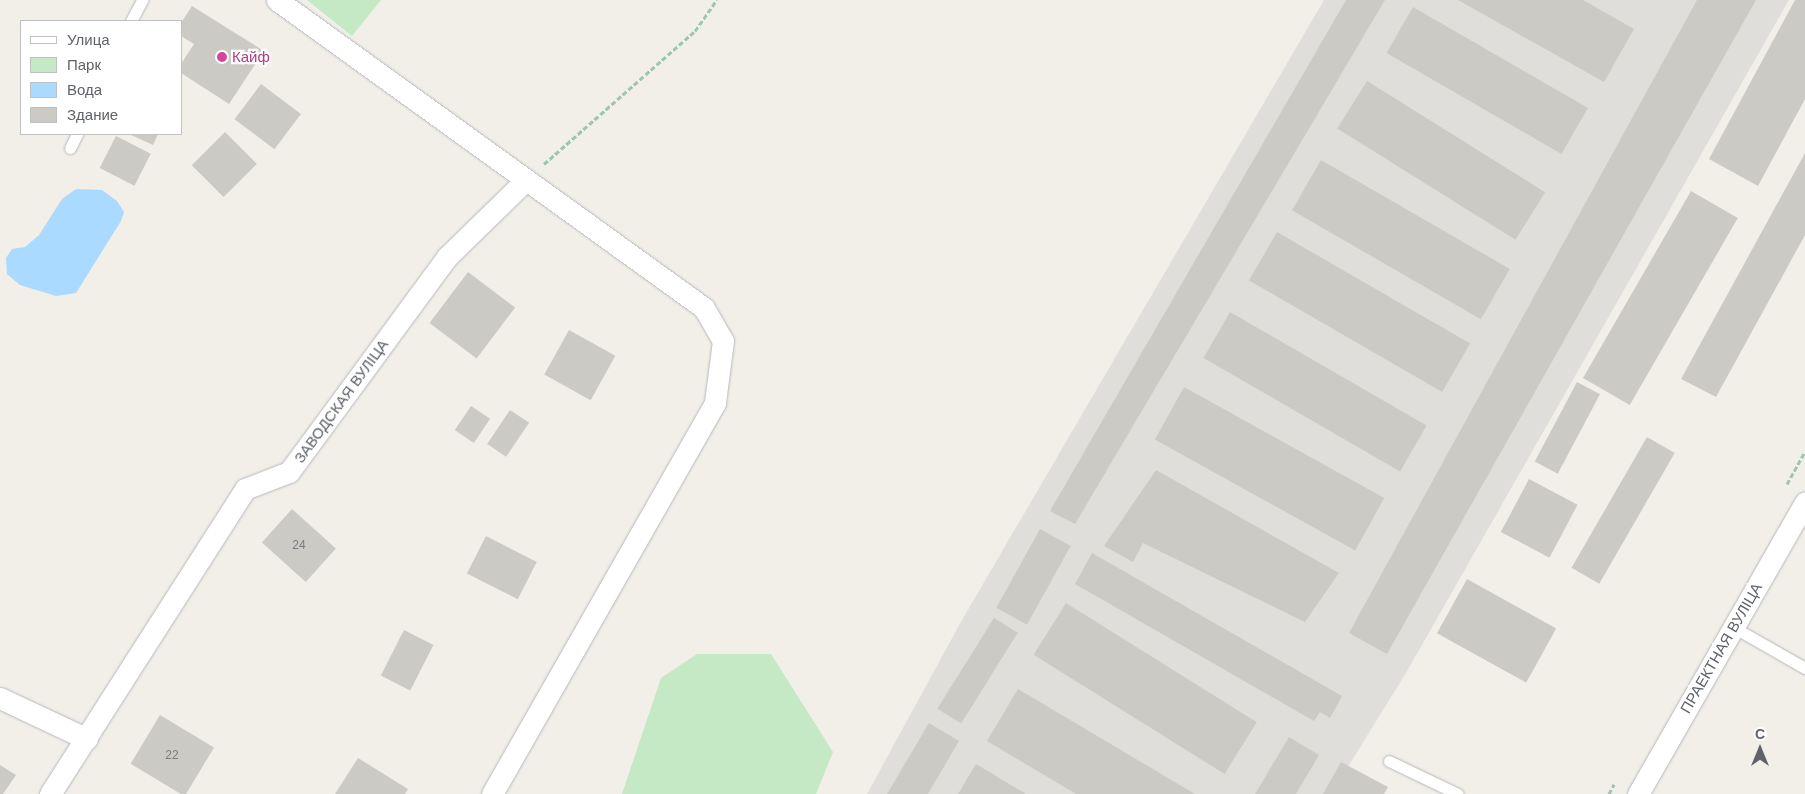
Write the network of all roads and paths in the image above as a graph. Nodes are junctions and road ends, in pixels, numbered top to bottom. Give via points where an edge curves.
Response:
1 (142, 0) edge
2 (277, 0) edge
3 (717, 0) edge
4 (132, 20) edge
5 (76, 135) edge
6 (70, 148) dead end
7 (525, 181) junction
8 (1805, 502) edge
9 (1733, 627) junction
10 (1805, 668) edge
11 (0, 698) edge
12 (87, 739) junction
13 (1389, 761) dead end
14 (50, 794) edge
15 (492, 794) edge
16 (1458, 794) edge
17 (1638, 794) edge

1 - 4 lane
2 - 7 street
3 - 7 path via 695,31
5 - 6 lane
7 - 12 street, ЗАВОДСКАЯ ВУЛІЦА via 447,257 289,472 245,489
7 - 15 street via 704,308 723,341 715,403
8 - 9 street, ПРАЕКТНАЯ ВУЛІЦА
9 - 10 lane
9 - 17 street, ПРАЕКТНАЯ ВУЛІЦА
11 - 12 street
12 - 14 street, ЗАВОДСКАЯ ВУЛІЦА
13 - 16 lane

